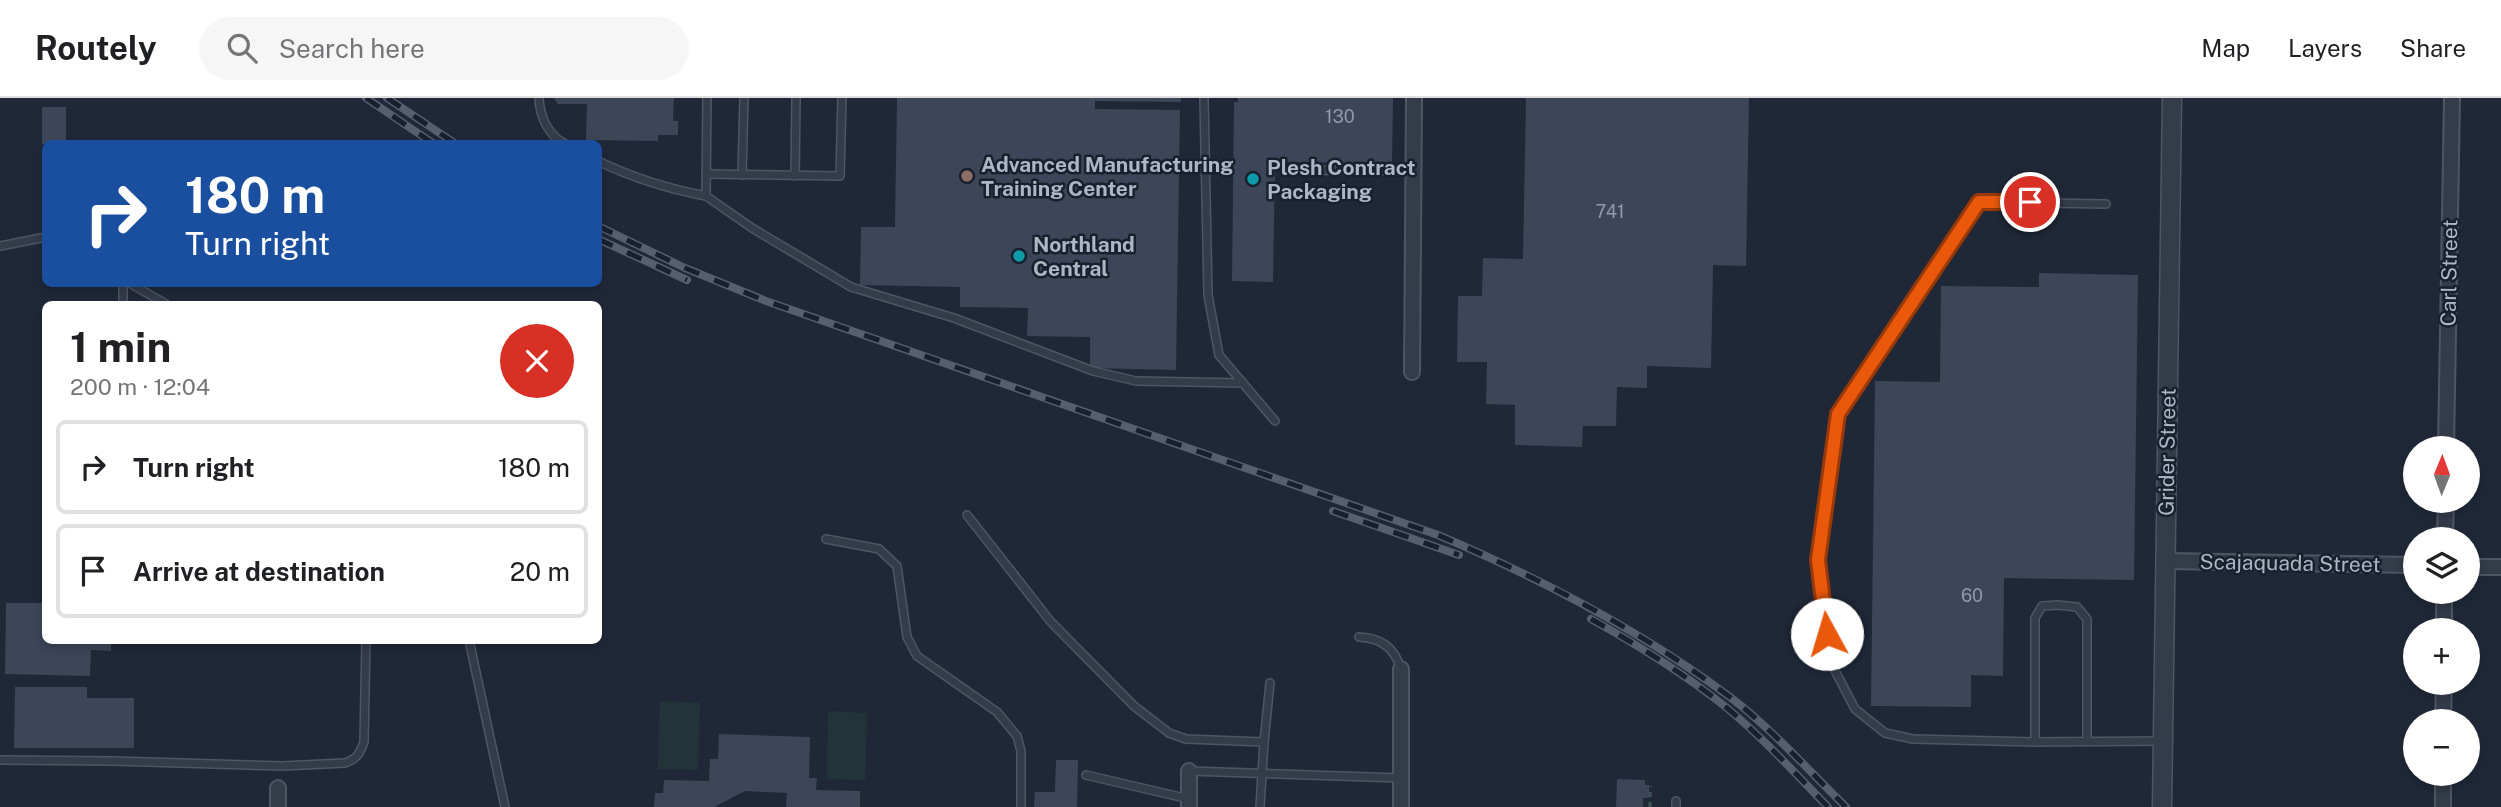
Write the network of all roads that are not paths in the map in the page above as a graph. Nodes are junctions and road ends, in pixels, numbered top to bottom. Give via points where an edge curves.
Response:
1 (540, 98) edge
2 (707, 98) edge
3 (744, 98) edge
4 (796, 98) edge
5 (842, 98) edge
6 (1203, 98) edge
7 (1414, 98) edge
8 (2172, 98) edge
9 (2452, 98) edge
10 (557, 140) edge
11 (602, 163) edge
12 (1290, 170) dead end
13 (1413, 171) junction
14 (706, 174) junction
15 (743, 175) junction
16 (795, 176) junction
17 (706, 195) junction
18 (2106, 204) dead end
19 (42, 238) edge
20 (0, 246) edge
21 (136, 287) edge
22 (161, 301) edge
23 (1412, 372) dead end
24 (1242, 383) junction
25 (1275, 421) dead end
26 (2446, 436) edge
27 (967, 515) dead end
28 (826, 539) dead end
29 (2166, 561) junction
30 (2403, 565) edge
31 (2480, 566) edge
32 (2501, 567) edge
33 (1359, 637) dead end
34 (366, 644) edge
35 (470, 644) edge
36 (1401, 669) joint
37 (1270, 683) dead end
38 (2087, 741) junction
39 (2163, 741) junction
40 (1264, 742) junction
41 (2035, 742) junction
42 (0, 760) edge
43 (1189, 771) joint
44 (1261, 774) junction
45 (1086, 775) dead end
46 (1401, 778) junction
47 (2443, 786) edge
48 (278, 788) dead end
49 (1189, 803) edge
50 (278, 807) edge
51 (505, 807) edge
52 (1021, 807) edge
53 (1260, 807) edge
54 (1401, 807) edge
55 (2162, 807) edge
56 (2443, 807) edge

1 - 10 lane via 540,111
2 - 14 lane
3 - 15 lane
4 - 16 lane
5 - 16 lane via 840,176
6 - 24 lane via 1208,295 1219,355
7 - 13 street
8 - 29 street, Grider Street
9 - 26 street, Carl Street
11 - 17 lane via 678,191
12 - 13 lane
13 - 23 street
14 - 15 lane
14 - 17 lane
15 - 16 lane
17 - 24 lane via 752,229 850,287 954,318 1093,371 1136,381
18 - 41 lane via 1979,202 1838,414 1818,560 1829,659 1855,709 1885,733 1913,739
19 - 20 lane
21 - 22 lane
24 - 25 lane
27 - 40 lane via 1051,622 1134,706 1169,733 1186,739
28 - 52 lane via 879,549 897,566 907,637 917,656 996,712 1017,736
29 - 30 street, Scajaquada Street
29 - 39 street, Grider Street
31 - 32 street
33 - 36 lane via 1386,644
34 - 42 lane via 364,742 354,760 282,766
35 - 51 lane
36 - 46 street
37 - 40 lane
38 - 39 lane
38 - 41 lane
38 - 41 lane via 2087,619 2077,607 2050,604 2042,606 2035,618
39 - 55 street, Grider Street
40 - 44 lane
43 - 44 lane
43 - 49 street
44 - 46 lane
44 - 53 lane
45 - 49 lane
46 - 54 street
47 - 56 street
48 - 50 street

